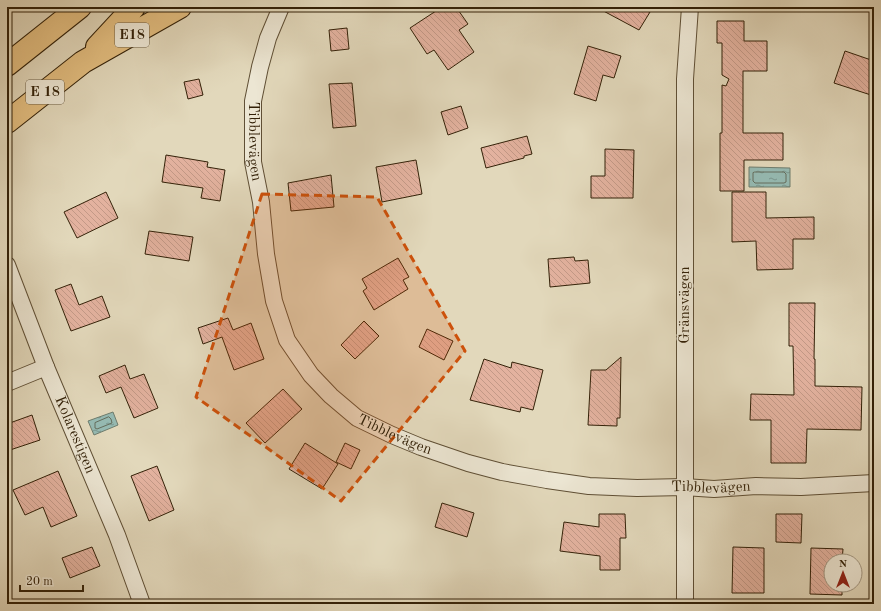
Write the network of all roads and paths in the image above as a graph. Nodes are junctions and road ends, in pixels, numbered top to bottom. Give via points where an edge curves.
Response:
1 (80, 7) edge
2 (134, 7) edge
3 (180, 7) edge
4 (282, 7) edge
5 (690, 7) edge
6 (83, 62) junction
7 (7, 65) edge
8 (7, 122) edge
9 (7, 265) edge
10 (46, 367) junction
11 (7, 383) edge
12 (874, 483) edge
13 (684, 487) junction
14 (142, 604) edge
15 (685, 604) edge

1 - 7 highway
2 - 6 highway, E 18
3 - 6 highway, E18
4 - 13 street, Tibblevägen via 268,38 253,100 253,162 274,301 286,340 311,375 357,418 406,441 468,463 502,472 589,486
5 - 13 street, Gränsvägen via 685,80
6 - 8 highway, E 18
9 - 10 street, Kolarestigen
10 - 11 street
10 - 14 street, Kolarestigen via 117,535
12 - 13 street, Tibblevägen via 714,489
13 - 15 street, Gränsvägen

